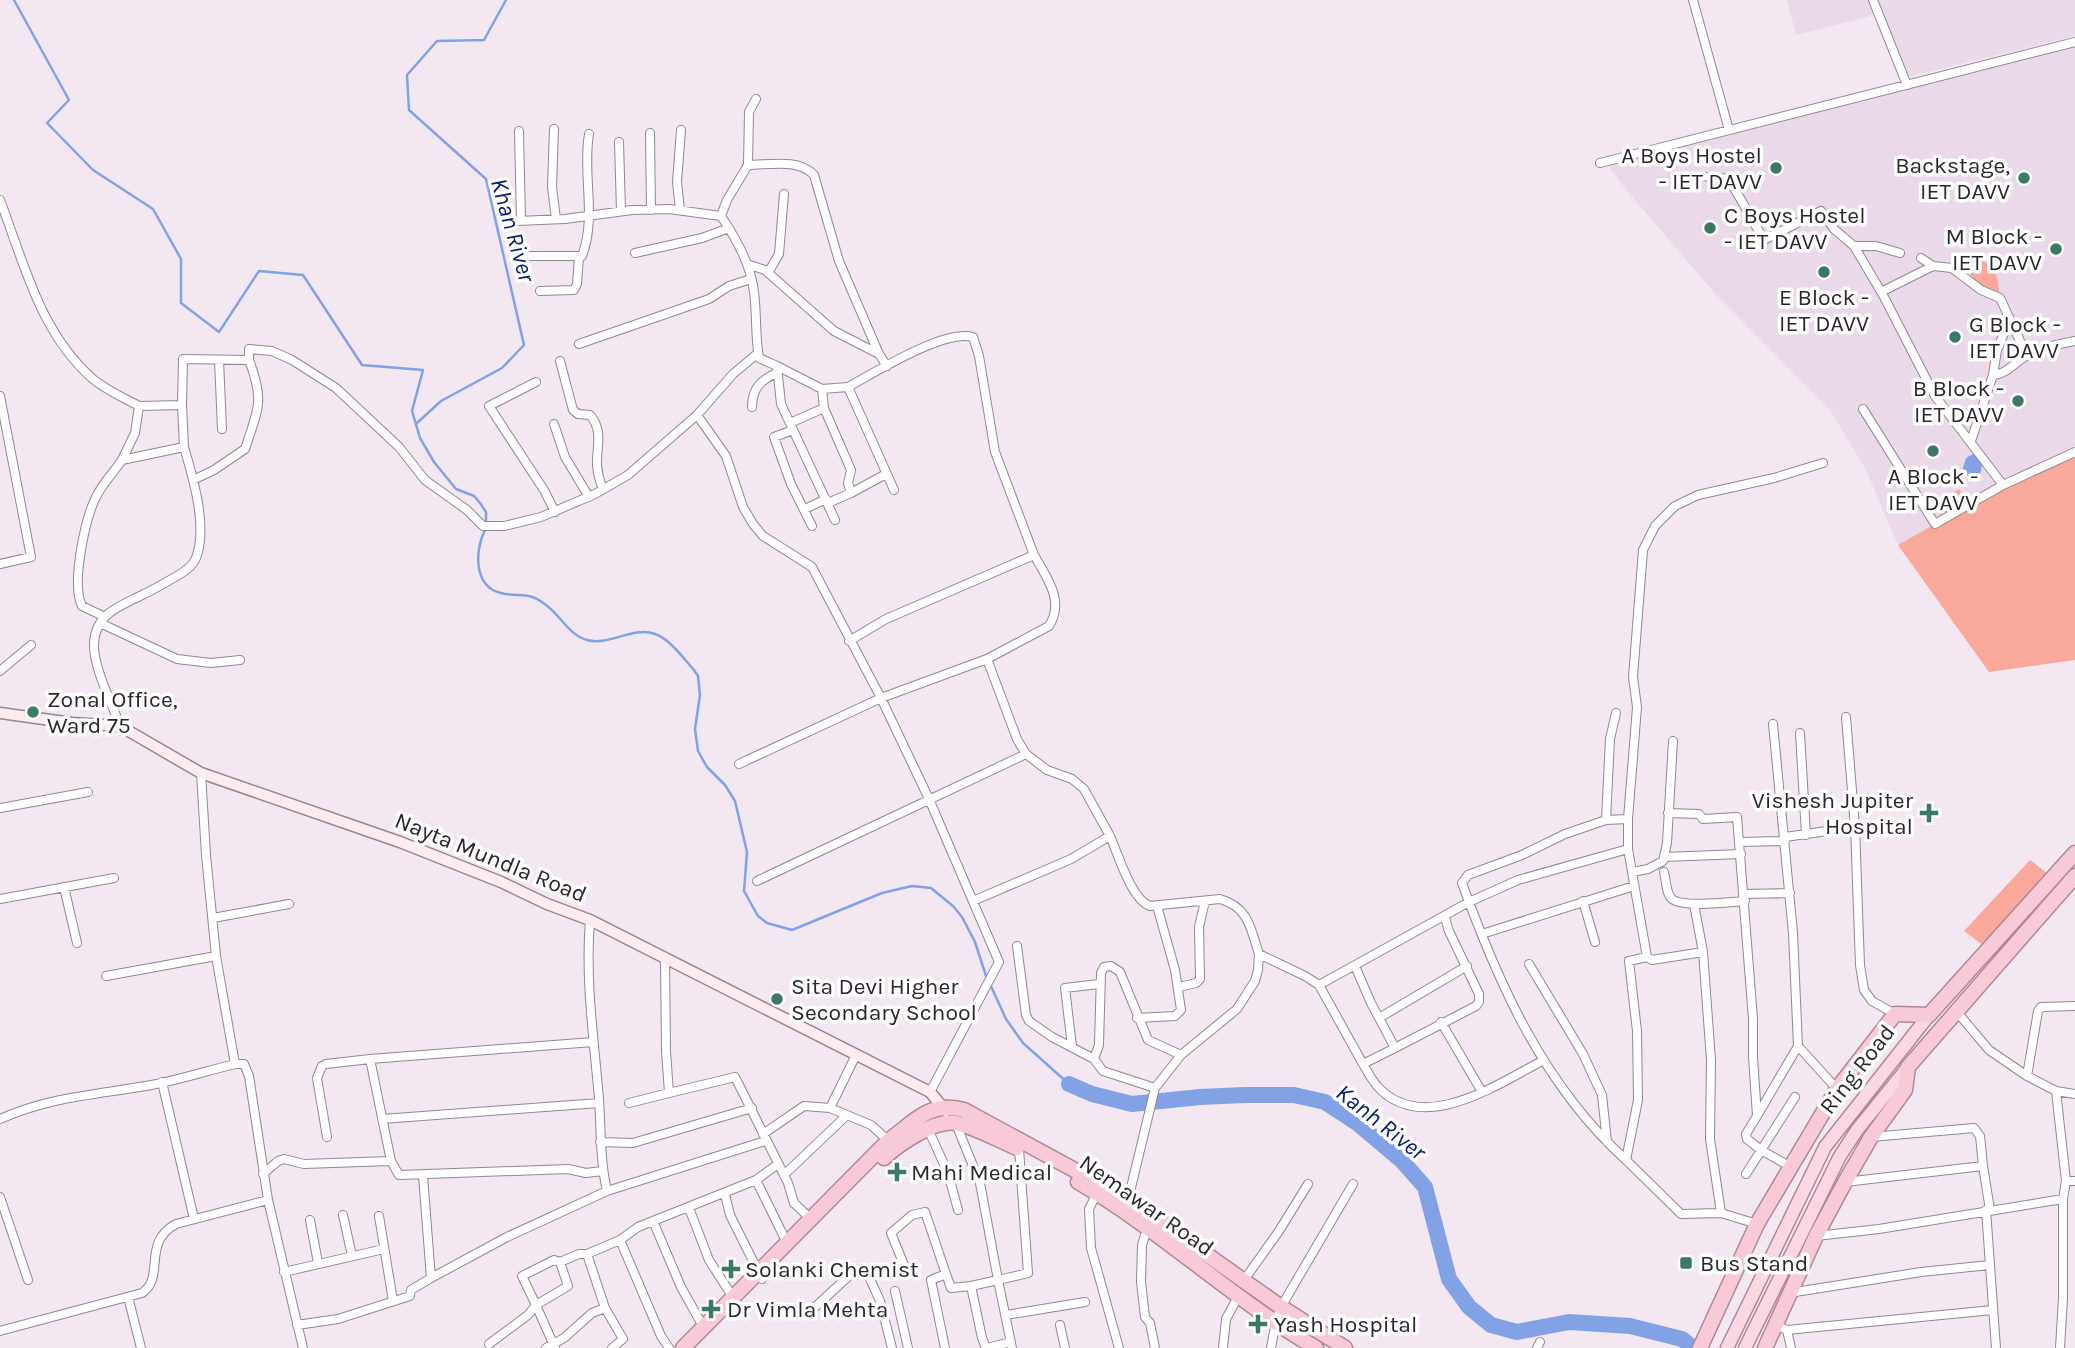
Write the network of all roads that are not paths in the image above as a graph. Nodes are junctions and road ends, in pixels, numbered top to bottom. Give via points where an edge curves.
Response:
1 (1693, 0) edge
2 (1873, 0) edge
3 (2075, 42) edge
4 (1907, 85) junction
5 (756, 99) dead end
6 (554, 130) dead end
7 (681, 130) dead end
8 (1729, 130) junction
9 (519, 131) dead end
10 (650, 133) dead end
11 (589, 134) dead end
12 (619, 142) dead end
13 (1600, 163) dead end
14 (748, 165) junction
15 (1708, 177) dead end
16 (783, 194) dead end
17 (0, 200) edge
18 (651, 210) junction
19 (621, 211) junction
20 (680, 211) junction
21 (589, 215) junction
22 (721, 216) junction
23 (556, 219) junction
24 (729, 228) junction
25 (1854, 246) junction
26 (635, 253) dead end
27 (1900, 253) dead end
28 (524, 256) dead end
29 (579, 257) junction
30 (1921, 258) dead end
31 (747, 264) junction
32 (1933, 265) junction
33 (768, 273) junction
34 (751, 279) junction
35 (540, 291) dead end
36 (1881, 292) junction
37 (2009, 321) junction
38 (2075, 341) edge
39 (579, 344) dead end
40 (758, 353) junction
41 (879, 354) junction
42 (2027, 356) junction
43 (219, 360) junction
44 (249, 360) junction
45 (560, 361) dead end
46 (887, 366) junction
47 (777, 369) junction
48 (1993, 375) junction
49 (536, 382) dead end
50 (848, 387) junction
51 (821, 388) junction
52 (0, 396) edge
53 (182, 405) junction
54 (139, 406) junction
55 (752, 407) dead end
56 (824, 408) junction
57 (1863, 409) dead end
58 (698, 415) junction
59 (554, 424) dead end
60 (791, 426) junction
61 (222, 429) dead end
62 (1971, 441) junction
63 (184, 447) junction
64 (2075, 452) edge
65 (122, 460) junction
66 (1823, 463) dead end
67 (886, 474) junction
68 (193, 480) junction
69 (2003, 485) junction
70 (603, 489) junction
71 (894, 490) dead end
72 (851, 493) junction
73 (589, 497) junction
74 (827, 501) junction
75 (804, 509) junction
76 (555, 512) junction
77 (835, 520) dead end
78 (811, 526) dead end
79 (1034, 555) junction
80 (0, 564) edge
81 (101, 623) junction
82 (849, 641) junction
83 (31, 645) dead end
84 (986, 659) junction
85 (240, 660) dead end
86 (0, 671) edge
87 (881, 698) junction
88 (0, 713) edge
89 (1615, 713) dead end
90 (1846, 717) dead end
91 (1773, 724) dead end
92 (120, 726) junction
93 (1800, 733) dead end
94 (1673, 741) dead end
95 (1026, 754) junction
96 (739, 764) dead end
97 (201, 773) junction
98 (88, 792) dead end
99 (929, 799) junction
100 (0, 808) edge
101 (1668, 813) junction
102 (1628, 819) junction
103 (1606, 820) junction
104 (1855, 827) junction
105 (1806, 835) junction
106 (1110, 836) junction
107 (1785, 839) junction
108 (1740, 842) junction
109 (1628, 849) junction
110 (2075, 853) edge
111 (1741, 854) junction
112 (1664, 857) junction
113 (1664, 872) dead end
114 (1632, 873) junction
115 (2075, 876) edge
116 (114, 878) dead end
117 (757, 881) dead end
118 (1634, 886) junction
119 (64, 887) junction
120 (1790, 893) junction
121 (1744, 898) junction
122 (0, 899) edge
123 (974, 901) junction
124 (1205, 901) junction
125 (1583, 901) junction
126 (1469, 902) junction
127 (289, 904) dead end
128 (1694, 904) junction
129 (1157, 906) junction
130 (1445, 916) junction
131 (213, 918) junction
132 (590, 920) junction
133 (1482, 934) junction
134 (1595, 942) dead end
135 (76, 943) dead end
136 (1017, 946) dead end
137 (1703, 952) junction
138 (216, 956) junction
139 (665, 957) junction
140 (1647, 957) junction
141 (1259, 963) junction
142 (1529, 964) dead end
143 (1355, 966) junction
144 (1467, 966) junction
145 (106, 976) dead end
146 (1315, 983) junction
147 (1099, 984) junction
148 (1179, 987) junction
149 (2075, 1006) edge
150 (1957, 1012) junction
151 (1895, 1014) junction
152 (1929, 1015) junction
153 (1137, 1018) junction
154 (1379, 1018) junction
155 (1441, 1023) junction
156 (593, 1042) junction
157 (1072, 1046) junction
158 (1798, 1046) junction
159 (1395, 1048) junction
160 (856, 1055) junction
161 (1181, 1055) junction
162 (370, 1059) junction
163 (1094, 1059) junction
164 (1544, 1060) junction
165 (235, 1064) junction
166 (1363, 1064) junction
167 (1908, 1067) junction
168 (2027, 1076) junction
169 (162, 1082) junction
170 (1155, 1088) junction
171 (1837, 1089) junction
172 (2056, 1091) junction
173 (930, 1092) junction
174 (1482, 1092) junction
175 (669, 1093) junction
176 (2075, 1094) edge
177 (1795, 1097) dead end
178 (599, 1103) junction
179 (629, 1103) dead end
180 (943, 1106) junction
181 (752, 1108) junction
182 (830, 1108) junction
183 (847, 1115) junction
184 (1757, 1116) junction
185 (0, 1119) edge
186 (382, 1119) junction
187 (956, 1123) junction
188 (928, 1129) junction
189 (764, 1137) junction
190 (1871, 1137) junction
191 (327, 1138) dead end
192 (600, 1142) junction
193 (1607, 1142) junction
194 (892, 1144) junction
195 (1019, 1149) junction
196 (1761, 1150) junction
197 (1626, 1160) junction
198 (391, 1161) junction
199 (778, 1164) junction
200 (1983, 1166) junction
201 (1791, 1167) junction
202 (603, 1171) junction
203 (263, 1174) junction
204 (1746, 1174) dead end
205 (783, 1175) junction
206 (422, 1176) junction
207 (756, 1180) junction
208 (2071, 1181) edge
209 (1845, 1182) junction
210 (1308, 1184) dead end
211 (1353, 1184) dead end
212 (607, 1191) junction
213 (1097, 1193) junction
214 (725, 1194) junction
215 (0, 1197) edge
216 (2063, 1199) junction
217 (268, 1200) junction
218 (1127, 1206) junction
219 (689, 1208) junction
220 (958, 1210) dead end
221 (1988, 1210) junction
222 (1721, 1213) junction
223 (343, 1215) dead end
224 (379, 1216) dead end
225 (194, 1219) junction
226 (310, 1220) dead end
227 (653, 1221) junction
228 (813, 1221) junction
229 (1757, 1224) junction
230 (1147, 1229) junction
231 (1816, 1236) junction
232 (620, 1240) junction
233 (789, 1246) junction
234 (384, 1249) junction
235 (587, 1254) junction
236 (352, 1256) junction
237 (561, 1262) junction
238 (318, 1263) junction
239 (1990, 1265) junction
240 (906, 1270) dead end
241 (284, 1272) junction
242 (946, 1274) junction
243 (760, 1275) junction
244 (431, 1278) junction
245 (28, 1280) dead end
246 (999, 1280) junction
247 (1243, 1281) junction
248 (971, 1286) junction
249 (895, 1291) dead end
250 (1789, 1293) junction
251 (128, 1297) junction
252 (1238, 1297) junction
253 (735, 1300) junction
254 (393, 1301) junction
255 (1085, 1302) dead end
256 (536, 1305) junction
257 (605, 1308) junction
258 (812, 1310) dead end
259 (1993, 1310) junction
260 (1278, 1314) junction
261 (1006, 1315) junction
262 (297, 1325) junction
263 (1060, 1325) dead end
264 (1781, 1327) junction
265 (705, 1330) junction
266 (0, 1331) edge
267 (489, 1344) dead end
268 (1012, 1345) edge
269 (551, 1347) edge
270 (141, 1348) edge
271 (303, 1348) edge
272 (612, 1348) edge
273 (669, 1348) edge
274 (682, 1348) edge
275 (692, 1348) edge
276 (892, 1348) edge
277 (908, 1348) edge
278 (945, 1348) edge
279 (987, 1348) edge
280 (1065, 1348) edge
281 (1119, 1348) edge
282 (1155, 1348) edge
283 (1223, 1348) edge
284 (1272, 1348) edge
285 (1316, 1348) edge
286 (1345, 1348) edge
287 (1700, 1348) edge
288 (1727, 1348) edge
289 (1745, 1348) edge
290 (1765, 1348) edge
291 (1791, 1348) edge
292 (1996, 1348) edge
293 (2060, 1348) edge

1 - 8 street
2 - 4 street
3 - 4 street
4 - 8 street
5 - 14 street via 749,112
6 - 23 street
7 - 20 street
8 - 13 street
9 - 23 street via 519,221
10 - 18 street
11 - 21 street
12 - 19 street
14 - 22 street
14 - 41 street via 800,166 814,175 839,261
15 - 25 street via 1729,179 1764,240 1821,211
16 - 33 street via 779,254
17 - 54 street via 33,293 56,335 92,378
18 - 19 street
18 - 20 street
19 - 21 street
20 - 22 street
21 - 23 street
21 - 29 street
22 - 24 street
24 - 26 street
24 - 31 street
25 - 27 street
25 - 36 street
28 - 29 street
29 - 35 street via 574,290
30 - 32 street
31 - 33 street
31 - 34 street
32 - 36 street
32 - 37 street via 1952,268 2000,298
33 - 41 street via 834,331
34 - 39 street via 709,299
34 - 40 street
36 - 62 street via 1935,396
37 - 42 street
37 - 48 street
38 - 42 street
40 - 47 street
40 - 58 street
41 - 46 street
42 - 48 street
43 - 44 street
43 - 53 street via 183,359
43 - 61 street
44 - 68 street via 260,399 245,449
44 - 76 street via 249,349 272,351 336,388 399,447 425,480 486,526 504,526
45 - 70 street via 573,410 595,421
46 - 50 street
46 - 79 street via 928,345 964,335 973,337 995,452
47 - 51 street
47 - 55 street via 757,386
47 - 60 street via 781,404
48 - 62 street
49 - 76 street via 489,406
50 - 51 street
50 - 67 street
51 - 56 street
52 - 80 street via 31,557
53 - 54 street
53 - 63 street
54 - 65 street via 135,433
56 - 60 street
56 - 72 street via 851,470
57 - 69 street via 1935,524
58 - 70 street via 628,475
58 - 82 street via 726,456 753,524 763,536 812,566
59 - 73 street via 565,457
60 - 74 street
60 - 75 street via 774,437
62 - 69 street
63 - 65 street
63 - 68 street
64 - 69 street
65 - 81 street via 88,516 79,568 82,606
66 - 102 street via 1698,495 1675,506 1655,526 1643,550
67 - 71 street
67 - 72 street
68 - 81 street via 199,517 196,561 186,571 112,608
70 - 73 street
72 - 74 street
73 - 76 street
74 - 75 street
74 - 77 street
75 - 78 street
79 - 82 street via 886,619
79 - 84 street via 1054,592 1055,617 1049,626
81 - 85 street via 177,659
81 - 92 street via 94,640 96,659
82 - 87 street
83 - 86 street
84 - 87 street
84 - 95 street
87 - 96 street
87 - 99 street
88 - 92 main road, Nayta Mundla Road
89 - 103 street via 1609,739
90 - 104 street
91 - 107 street
92 - 97 main road, Nayta Mundla Road
93 - 105 street
94 - 101 street
95 - 99 street
95 - 106 street via 1083,789
97 - 131 street
97 - 132 main road, Nayta Mundla Road via 400,842
98 - 100 street
99 - 117 street
99 - 123 street
101 - 108 street via 1699,814 1703,819 1737,817
101 - 112 street
102 - 103 street
102 - 109 street
103 - 126 street via 1468,875 1462,883
104 - 105 street
104 - 151 street via 1864,990 1872,1001
105 - 107 street
106 - 123 street via 1048,870
106 - 129 street via 1142,904
107 - 108 street
107 - 120 street
108 - 111 street
109 - 114 street
109 - 126 street via 1518,880
110 - 152 highway, Ring Road
111 - 112 street
111 - 121 street
112 - 114 street via 1648,869
113 - 128 street via 1671,899
114 - 118 street
115 - 150 highway, Ring Road
116 - 119 street
118 - 125 street
118 - 140 street
119 - 122 street
119 - 135 street
120 - 121 street
120 - 158 street
121 - 128 street
121 - 184 street
123 - 173 street via 999,962
124 - 129 street
124 - 141 street via 1220,899 1242,910
124 - 148 street via 1199,928 1200,979
125 - 133 street
125 - 134 street
126 - 130 street
126 - 133 street
127 - 131 street
128 - 137 street
129 - 148 street
130 - 143 street
130 - 144 street
131 - 138 street
132 - 139 main road, Nayta Mundla Road
132 - 156 street via 587,981
133 - 164 street via 1502,984
136 - 157 street via 1029,1021
137 - 140 street
137 - 222 street via 1711,1060 1710,1139
138 - 145 street
138 - 165 street
139 - 160 main road, Nayta Mundla Road
139 - 175 street
140 - 197 street via 1629,961 1638,1100
141 - 146 street
141 - 161 street via 1237,1009
142 - 193 street via 1602,1095
143 - 146 street
143 - 154 street
144 - 154 street
144 - 155 street via 1479,1002
146 - 166 street
147 - 153 street via 1102,969 1116,968
147 - 157 street via 1065,988
147 - 163 street via 1099,1045
148 - 153 street via 1179,1014
149 - 168 street via 2041,1007 2038,1011
150 - 167 highway, Ring Road
150 - 168 street via 1989,1050
151 - 152 highway
151 - 171 highway
152 - 288 main road, Ring Road via 1825,1147
153 - 161 street via 1148,1040
154 - 159 street
155 - 159 street
155 - 174 street
156 - 162 street
156 - 178 street
157 - 163 street
158 - 171 street
158 - 184 street
159 - 166 street
160 - 173 main road, Nayta Mundla Road
160 - 182 street
161 - 170 street
162 - 186 street
162 - 191 street via 327,1064 319,1071
163 - 170 street via 1103,1071
164 - 174 street
164 - 193 street via 1571,1102
165 - 169 street
165 - 203 street via 244,1064 249,1076
166 - 174 street via 1389,1097 1416,1107 1451,1105
167 - 190 highway via 1905,1090
167 - 289 main road, Ring Road via 1840,1156
168 - 172 street
169 - 185 street via 51,1100
169 - 225 street
170 - 218 street
171 - 201 highway
172 - 176 street
172 - 208 street
173 - 180 main road, Nayta Mundla Road
175 - 179 street
175 - 181 street via 735,1077
177 - 196 street
178 - 186 street
178 - 192 street
180 - 187 main road, Nayta Mundla Road
180 - 194 highway via 927,1112
180 - 218 highway via 964,1110
181 - 189 street
181 - 192 street via 633,1143
182 - 183 street
182 - 189 street via 804,1106
183 - 194 street via 871,1125
183 - 205 street
184 - 196 street via 1746,1134
186 - 198 street
187 - 188 highway
187 - 195 highway, Nemawar Road
187 - 246 street via 980,1183
188 - 194 highway
188 - 220 street
189 - 199 street
189 - 212 street
190 - 200 street via 1974,1128 1980,1136
190 - 209 highway
192 - 202 street
193 - 197 street
194 - 228 highway
195 - 213 highway, Nemawar Road
195 - 246 street via 1028,1273
196 - 201 street
196 - 204 street
197 - 222 street via 1681,1214
198 - 203 street via 304,1164 284,1159
198 - 206 street via 399,1175
199 - 205 street
199 - 207 street
200 - 209 street
200 - 221 street
201 - 229 highway
202 - 206 street
202 - 212 street
203 - 217 street
205 - 228 street via 794,1203
206 - 244 street
207 - 214 street
207 - 233 street
208 - 216 street
209 - 231 highway
210 - 247 street
211 - 260 street
212 - 244 street
213 - 218 highway, Nemawar Road
213 - 281 street via 1089,1209 1091,1248
214 - 219 street
214 - 243 street via 730,1215
215 - 245 street
216 - 221 street
216 - 293 street
217 - 225 street
217 - 241 street
218 - 230 highway, Nemawar Road
218 - 247 highway
219 - 227 street
219 - 253 street via 709,1260
221 - 231 street
221 - 239 street
222 - 229 street
223 - 236 street
224 - 234 street
225 - 251 street via 166,1229 156,1247 149,1288
226 - 238 street
227 - 232 street
227 - 265 street
228 - 233 highway
229 - 287 highway
230 - 252 highway, Nemawar Road
230 - 282 street via 1141,1282
231 - 250 highway
232 - 235 street
232 - 273 street
233 - 243 highway
234 - 236 street
234 - 254 street
235 - 237 street
235 - 257 street
236 - 238 street
237 - 256 street via 568,1286
237 - 256 street via 554,1259 522,1276
238 - 241 street
239 - 250 street
239 - 259 street
240 - 242 street via 891,1233 912,1215 925,1212
241 - 262 street
242 - 248 street via 951,1289
242 - 278 street via 931,1280
243 - 253 highway
244 - 254 street via 411,1290 410,1296
246 - 248 street
246 - 261 street
247 - 252 street
247 - 260 highway
248 - 279 street
249 - 277 street
250 - 264 highway
251 - 266 street
251 - 270 street
252 - 260 highway, Nemawar Road
252 - 283 street via 1226,1318
253 - 265 highway
254 - 262 street
255 - 261 street
256 - 267 street
256 - 269 street
257 - 269 street via 592,1312
257 - 272 street via 623,1339
258 - 276 street via 854,1271 865,1268 880,1301
259 - 264 street
259 - 292 street
260 - 284 street
260 - 285 highway, Nemawar Road
260 - 286 highway
261 - 268 street
262 - 271 street
263 - 280 street
264 - 290 highway
264 - 291 street
265 - 274 highway
265 - 275 highway
268 - 279 street

